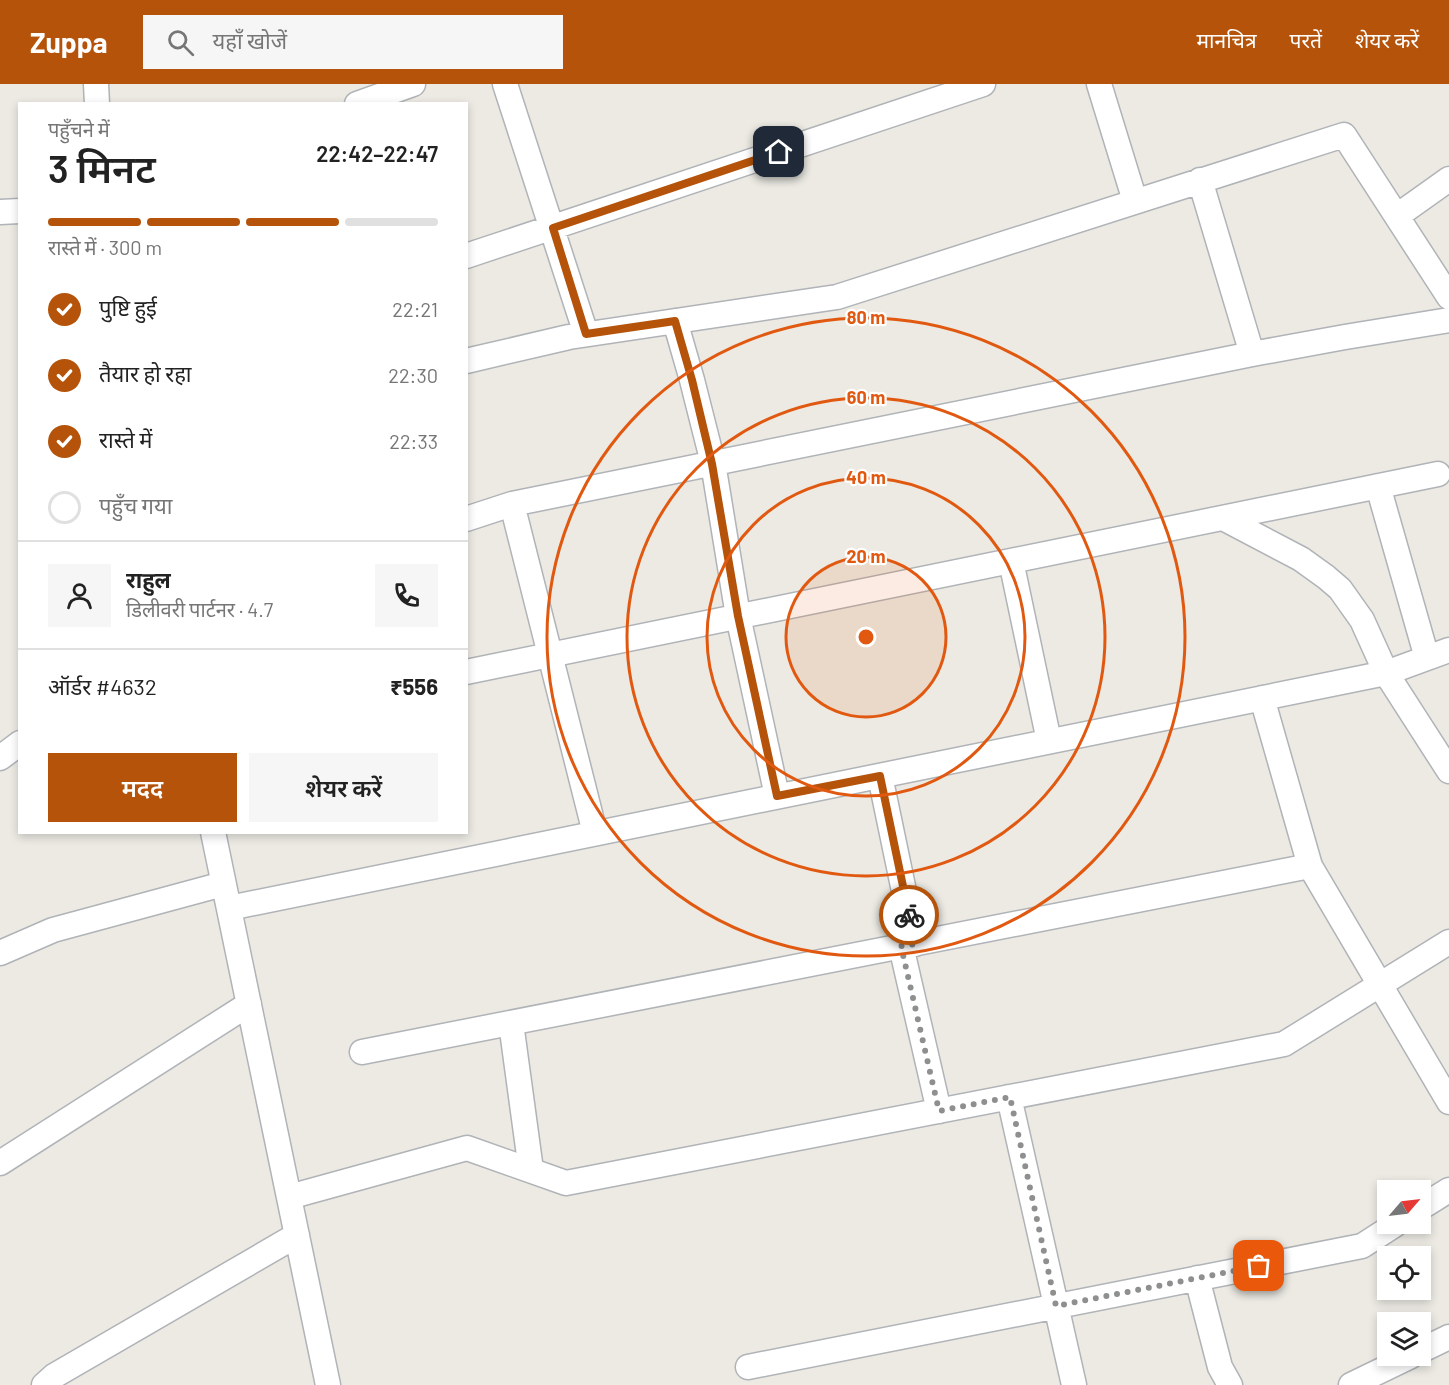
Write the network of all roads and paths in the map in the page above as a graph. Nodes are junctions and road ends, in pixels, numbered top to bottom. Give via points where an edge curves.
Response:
1 (96, 84) edge
2 (413, 84) edge
3 (506, 84) edge
4 (983, 84) edge
5 (1099, 84) edge
6 (97, 102) edge
7 (363, 102) edge
8 (1449, 179) edge
9 (1200, 180) junction
10 (1135, 201) junction
11 (18, 211) edge
12 (0, 212) edge
13 (1397, 216) junction
14 (553, 228) junction
15 (468, 255) edge
16 (1449, 297) edge
17 (1449, 320) edge
18 (675, 321) junction
19 (586, 334) junction
20 (1252, 354) junction
21 (468, 361) edge
22 (712, 464) junction
23 (1438, 474) dead end
24 (1378, 486) junction
25 (512, 504) junction
26 (468, 518) edge
27 (1223, 518) junction
28 (1011, 561) junction
29 (738, 616) junction
30 (1438, 654) edge
31 (550, 655) junction
32 (468, 672) edge
33 (1386, 673) junction
34 (1262, 698) junction
35 (1048, 741) junction
36 (18, 744) edge
37 (0, 758) edge
38 (1449, 771) edge
39 (880, 776) junction
40 (777, 796) junction
41 (595, 833) junction
42 (213, 834) edge
43 (1310, 866) junction
44 (223, 884) junction
45 (229, 908) junction
46 (1449, 942) edge
47 (908, 945) junction
48 (0, 953) edge
49 (1380, 985) junction
50 (249, 1004) junction
51 (511, 1023) junction
52 (362, 1052) dead end
53 (1010, 1097) junction
54 (1449, 1102) edge
55 (939, 1111) junction
56 (0, 1163) edge
57 (531, 1170) junction
58 (1449, 1190) edge
59 (289, 1197) junction
60 (1431, 1201) edge
61 (297, 1234) junction
62 (1381, 1234) edge
63 (1197, 1278) junction
64 (1056, 1306) junction
65 (1449, 1337) edge
66 (1431, 1346) edge
67 (1390, 1366) edge
68 (748, 1367) dead end
69 (44, 1385) edge
70 (328, 1385) edge
71 (1074, 1385) edge
72 (1230, 1385) edge
73 (1351, 1385) edge

1 - 6 street
2 - 7 street
3 - 14 street
4 - 14 street
5 - 10 street
8 - 13 street
9 - 10 street
9 - 13 street via 1344,135
9 - 20 street
10 - 18 street via 837,297
11 - 12 street
13 - 16 street
14 - 15 street
14 - 19 street
17 - 20 street
18 - 19 street
18 - 22 street
19 - 21 street
20 - 22 street
22 - 25 street
22 - 29 street
23 - 24 street
24 - 27 street
24 - 30 street
25 - 26 street
25 - 31 street
27 - 28 street
27 - 33 street via 1301,559 1340,589 1362,620
28 - 29 street
28 - 35 street
29 - 31 street
29 - 40 street
30 - 33 street
31 - 32 street
31 - 41 street
33 - 34 street
33 - 38 street
34 - 35 street
34 - 43 street
35 - 39 street
36 - 37 street
39 - 40 street
39 - 47 street
40 - 41 street
41 - 45 street
42 - 44 street
43 - 47 street
43 - 49 street
44 - 45 street
44 - 48 street via 53,930
45 - 50 street
46 - 49 street
47 - 51 street
47 - 55 street
49 - 53 street via 1284,1044
49 - 54 street
50 - 56 street
50 - 59 street
51 - 52 street
51 - 57 street
53 - 55 street
53 - 64 street
55 - 57 street via 566,1183
57 - 59 street via 467,1148
58 - 60 street
59 - 61 street
61 - 69 street
61 - 70 street
62 - 63 street via 1362,1246
63 - 64 street
63 - 72 street via 1220,1368
64 - 68 street
64 - 71 street
65 - 66 street
67 - 73 street

